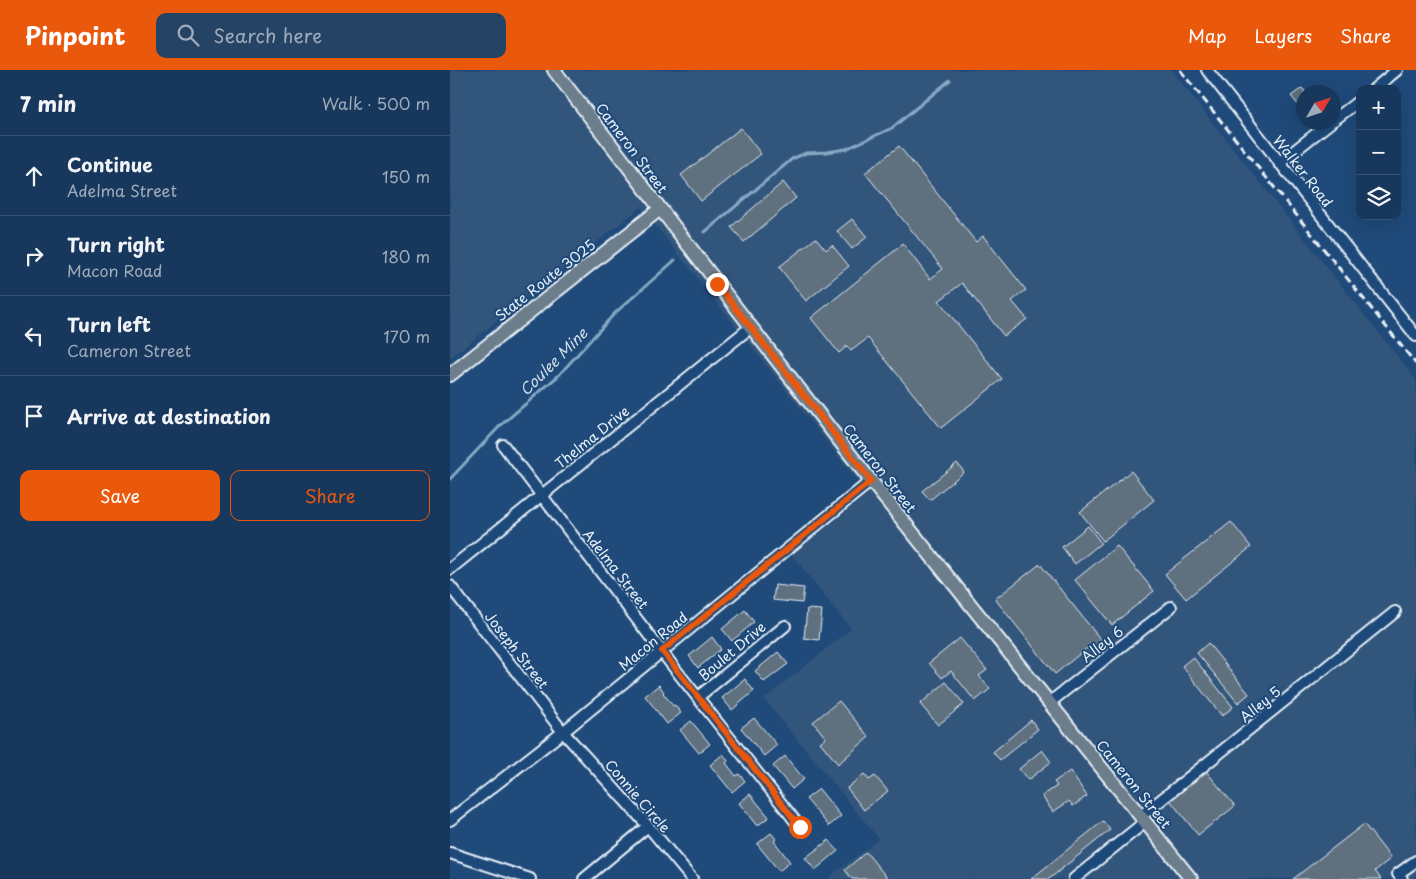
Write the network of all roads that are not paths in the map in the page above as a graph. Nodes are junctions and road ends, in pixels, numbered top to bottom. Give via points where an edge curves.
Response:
1 (554, 70) edge
2 (1207, 70) edge
3 (1397, 70) edge
4 (1379, 85) edge
5 (1356, 103) edge
6 (1341, 115) edge
7 (1322, 130) edge
8 (1279, 163) junction
9 (660, 209) junction
10 (751, 327) junction
11 (1416, 336) edge
12 (450, 374) edge
13 (503, 446) dead end
14 (871, 481) junction
15 (542, 495) junction
16 (450, 569) edge
17 (450, 586) edge
18 (1171, 607) dead end
19 (1395, 612) dead end
20 (784, 626) dead end
21 (662, 651) junction
22 (698, 698) junction
23 (1049, 703) junction
24 (563, 732) junction
25 (1143, 819) junction
26 (450, 820) edge
27 (648, 826) junction
28 (800, 827) dead end
29 (450, 853) edge
30 (1416, 861) edge
31 (530, 879) edge
32 (584, 879) edge
33 (692, 879) edge
34 (1074, 879) edge
35 (1191, 879) edge
36 (1402, 879) edge

1 - 9 main road, Cameron Street
2 - 8 street, Walker Road
3 - 4 street
5 - 6 street
7 - 8 street
8 - 11 street, Walker Road
9 - 10 main road, Cameron Street
9 - 12 main road, State Route 3025
10 - 14 main road, Cameron Street
10 - 15 street, Thelma Drive
13 - 15 street, Adelma Street
14 - 21 street, Macon Road
14 - 23 main road, Cameron Street
15 - 16 street, Thelma Drive
15 - 21 street, Adelma Street
17 - 24 street, Joseph Street
18 - 23 street, Alley 6
19 - 25 street, Alley 5
20 - 22 street, Boulet Drive
21 - 22 street, Adelma Street
21 - 24 street, Macon Road
22 - 28 street, Adelma Street
23 - 25 main road, Cameron Street
24 - 26 street, Macon Road
24 - 27 street, Connie Circle
25 - 34 street, Alley 5
25 - 35 main road, Cameron Street
27 - 32 street
27 - 33 street, Connie Circle
29 - 31 street
30 - 36 street via 1398,874

